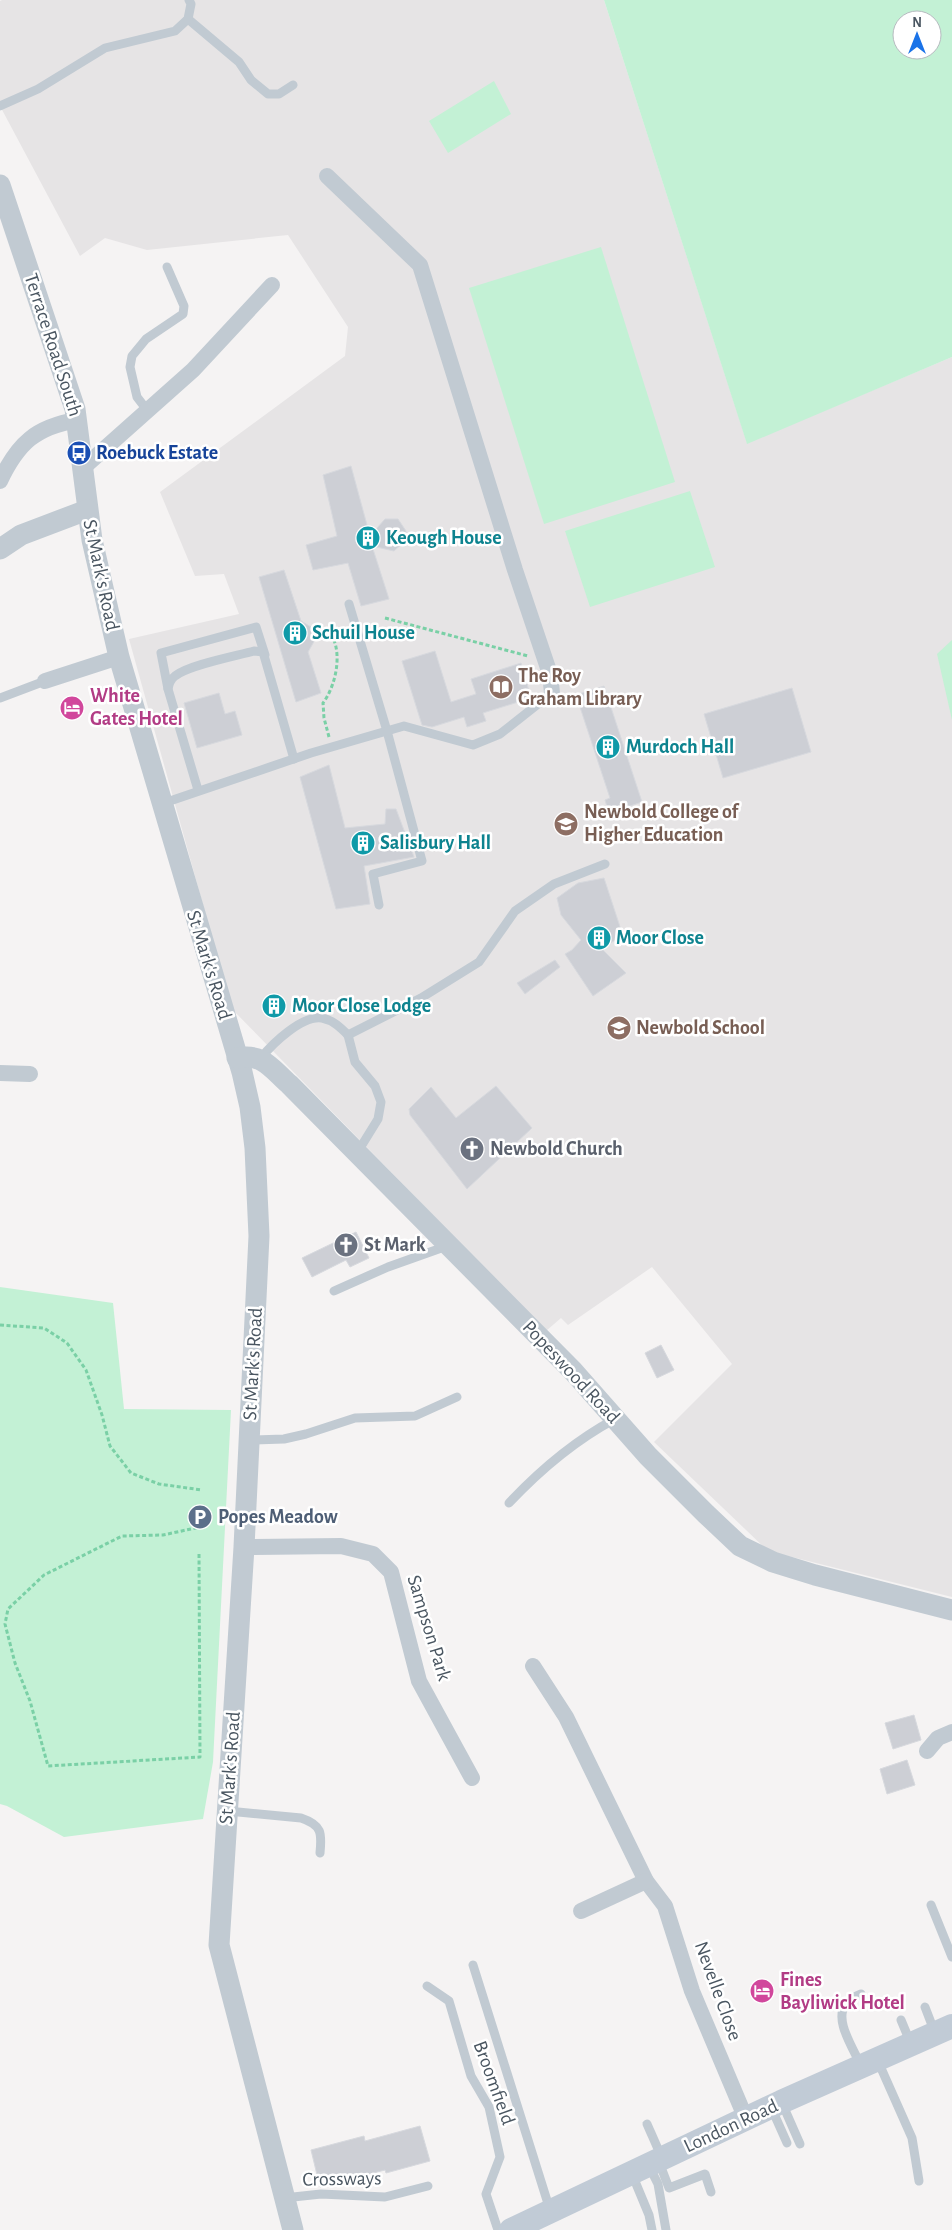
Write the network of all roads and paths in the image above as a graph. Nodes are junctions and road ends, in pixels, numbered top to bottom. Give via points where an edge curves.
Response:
1 (190, 0) edge
2 (188, 19) junction
3 (293, 85) dead end
4 (0, 106) edge
5 (327, 176) dead end
6 (0, 185) edge
7 (4, 210) edge
8 (167, 267) dead end
9 (272, 285) dead end
10 (148, 410) junction
11 (77, 420) junction
12 (84, 466) junction
13 (0, 481) edge
14 (87, 510) junction
15 (0, 549) edge
16 (349, 604) dead end
17 (385, 618) dead end
18 (333, 638) dead end
19 (265, 655) junction
20 (119, 657) junction
21 (546, 664) junction
22 (45, 681) joint
23 (168, 689) junction
24 (552, 693) joint
25 (0, 698) edge
26 (387, 731) junction
27 (332, 747) junction
28 (294, 759) junction
29 (198, 790) junction
30 (164, 803) junction
31 (605, 864) dead end
32 (379, 905) dead end
33 (348, 1035) junction
34 (237, 1058) junction
35 (261, 1058) junction
36 (0, 1073) edge
37 (30, 1074) dead end
38 (357, 1153) junction
39 (448, 1245) junction
40 (334, 1291) dead end
41 (0, 1325) edge
42 (457, 1397) dead end
43 (615, 1419) junction
44 (250, 1440) junction
45 (202, 1490) dead end
46 (509, 1503) dead end
47 (200, 1527) dead end
48 (244, 1547) junction
49 (199, 1554) dead end
50 (952, 1610) edge
51 (534, 1666) dead end
52 (952, 1732) edge
53 (927, 1751) dead end
54 (472, 1778) dead end
55 (228, 1811) junction
56 (320, 1853) dead end
57 (646, 1881) junction
58 (931, 1905) dead end
59 (581, 1911) dead end
60 (952, 1957) edge
61 (472, 1964) dead end
62 (427, 1986) dead end
63 (861, 1994) dead end
64 (925, 2008) dead end
65 (901, 2020) dead end
66 (944, 2030) edge
67 (911, 2044) junction
68 (869, 2062) junction
69 (776, 2104) junction
70 (746, 2119) junction
71 (647, 2124) dead end
72 (787, 2143) dead end
73 (800, 2144) dead end
74 (650, 2164) junction
75 (919, 2181) dead end
76 (428, 2186) dead end
77 (711, 2192) dead end
78 (284, 2198) junction
79 (550, 2211) junction
80 (293, 2230) edge
81 (498, 2230) edge
82 (511, 2230) edge
83 (652, 2230) edge
84 (666, 2230) edge

1 - 2 lane
2 - 3 lane via 238,62 251,80 268,94 280,94
2 - 4 lane via 175,31 105,48 38,89
5 - 21 street via 420,265
6 - 7 street, Terrace Road South
7 - 11 street, Terrace Road South
8 - 10 lane via 184,306 183,314 146,339 132,356 130,367 137,397
9 - 10 street via 192,370
10 - 12 street
11 - 12 street, Terrace Road South
11 - 13 street via 37,432 25,442
12 - 14 street, Terrace Road South
14 - 15 street via 21,535
14 - 20 street, St Mark's Road
16 - 26 lane
17 - 21 path via 534,657
18 - 27 path via 336,645 335,675 331,692 323,703
19 - 23 lane via 254,651 188,669 175,676
19 - 23 lane via 256,627 161,653
19 - 28 lane
20 - 22 street
20 - 30 street, St Mark's Road
21 - 24 street
22 - 25 lane
23 - 29 lane
24 - 26 lane via 500,734 473,744 404,726
26 - 27 lane
26 - 32 lane via 422,861 373,874
27 - 28 lane
28 - 29 lane
29 - 30 lane
30 - 34 street, St Mark's Road
31 - 33 lane via 554,884 515,911 479,962 421,998
33 - 35 lane via 336,1023 321,1018 296,1025
33 - 38 lane via 355,1062 375,1086 381,1102 378,1119
34 - 35 street via 250,1055
34 - 44 street, St Mark's Road via 250,1107 260,1236
35 - 38 street, Popeswood Road
36 - 37 street
38 - 39 street, Popeswood Road
39 - 40 lane
39 - 43 street, Popeswood Road via 573,1371
41 - 45 path via 44,1328 67,1343 86,1370 110,1446 131,1473 159,1484
42 - 44 lane via 415,1416 355,1418 284,1439
43 - 46 lane via 571,1446 538,1472
43 - 50 street, Popeswood Road via 706,1514 753,1554 815,1575
44 - 48 street, St Mark's Road
47 - 49 path via 164,1535 122,1536 44,1575 8,1609 5,1624 48,1766 200,1757
48 - 54 street, Sampson Park via 341,1546 373,1554 391,1572 419,1681
48 - 55 street, St Mark's Road
51 - 57 street, Nevelle Close via 566,1717
52 - 53 street via 938,1738
55 - 56 lane via 311,1821 320,1833
55 - 78 street, St Mark's Road via 219,1945
57 - 59 street
57 - 70 street, Nevelle Close via 666,1906 692,1991
58 - 60 lane
61 - 79 lane
62 - 81 lane, Broomfield via 449,2001 471,2076 489,2107 500,2157 486,2194
63 - 68 lane via 847,2002 842,2011 842,2022
64 - 66 lane
65 - 67 lane
66 - 67 main road, London Road
67 - 68 main road, London Road
68 - 69 main road, London Road
68 - 75 lane via 912,2138
69 - 70 main road, London Road
69 - 72 lane
69 - 73 lane
70 - 74 main road, London Road
71 - 74 lane
74 - 77 lane via 669,2188 704,2174
74 - 79 main road, London Road
74 - 83 lane
74 - 84 lane via 658,2184
76 - 78 lane, Crossways via 385,2197 321,2194
78 - 80 street, St Mark's Road
79 - 82 main road, London Road

